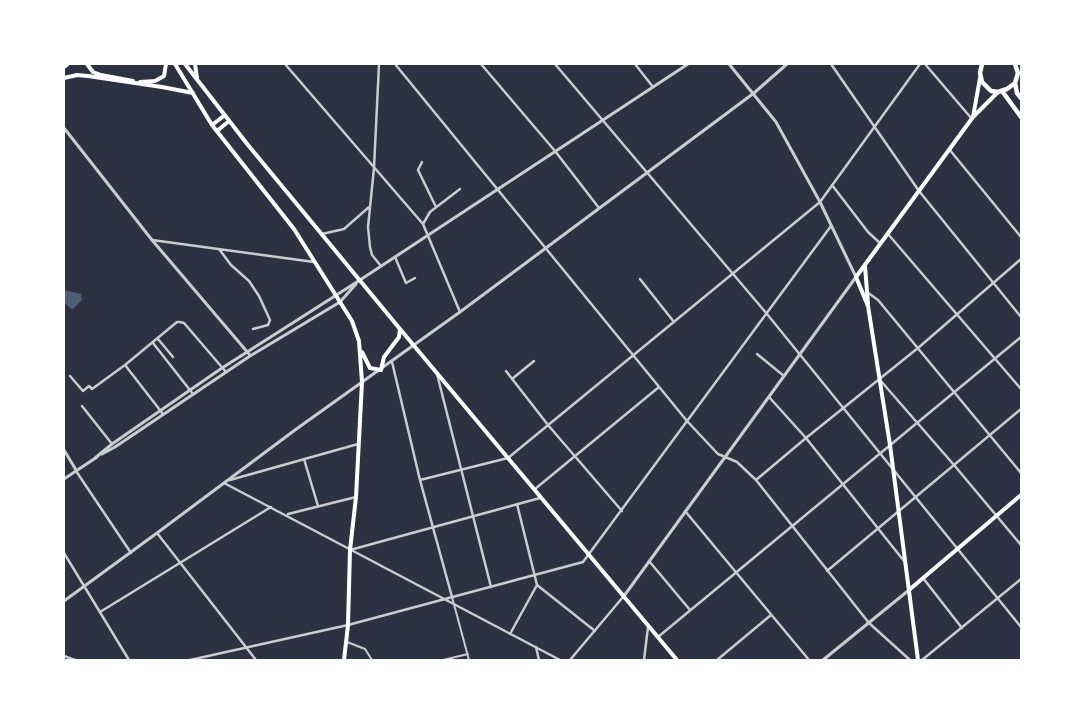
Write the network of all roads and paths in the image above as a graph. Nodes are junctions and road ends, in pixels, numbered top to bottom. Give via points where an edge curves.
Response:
1 (68, 64) edge
2 (87, 64) edge
3 (166, 64) edge
4 (176, 64) edge
5 (185, 64) edge
6 (195, 64) edge
7 (285, 64) edge
8 (379, 64) edge
9 (395, 64) edge
10 (481, 64) edge
11 (555, 64) edge
12 (634, 64) edge
13 (688, 64) edge
14 (729, 64) edge
15 (788, 64) edge
16 (831, 64) edge
17 (920, 64) edge
18 (925, 64) edge
19 (981, 64) edge
20 (1015, 64) edge
21 (64, 67) edge
22 (64, 78) edge
23 (197, 78) junction
24 (980, 78) junction
25 (1014, 83) junction
26 (653, 87) junction
27 (1000, 91) junction
28 (193, 93) junction
29 (754, 93) junction
30 (1021, 98) edge
31 (225, 115) junction
32 (1021, 117) edge
33 (972, 118) junction
34 (602, 120) junction
35 (230, 121) junction
36 (212, 125) junction
37 (875, 126) junction
38 (64, 128) edge
39 (217, 131) junction
40 (949, 150) junction
41 (555, 151) junction
42 (422, 162) dead end
43 (374, 168) junction
44 (647, 172) junction
45 (832, 186) junction
46 (460, 189) dead end
47 (497, 189) junction
48 (919, 191) junction
49 (820, 202) junction
50 (370, 206) junction
51 (436, 207) junction
52 (598, 208) junction
53 (423, 224) junction
54 (831, 226) junction
55 (322, 234) junction
56 (428, 234) junction
57 (888, 234) junction
58 (1021, 237) edge
59 (152, 240) junction
60 (880, 244) junction
61 (546, 247) junction
62 (219, 249) junction
63 (395, 257) junction
64 (1021, 259) edge
65 (315, 262) junction
66 (865, 265) junction
67 (381, 266) junction
68 (733, 274) junction
69 (856, 277) junction
70 (415, 278) dead end
71 (640, 279) dead end
72 (360, 280) junction
73 (994, 282) junction
74 (861, 289) junction
75 (868, 293) junction
76 (336, 295) junction
77 (340, 302) junction
78 (868, 306) junction
79 (460, 312) junction
80 (767, 314) junction
81 (957, 315) junction
82 (1021, 317) edge
83 (674, 322) junction
84 (253, 328) dead end
85 (400, 329) junction
86 (1021, 337) edge
87 (158, 338) junction
88 (153, 343) junction
89 (415, 345) junction
90 (360, 348) junction
91 (918, 348) junction
92 (249, 354) junction
93 (757, 354) dead end
94 (634, 355) junction
95 (799, 355) junction
96 (174, 357) dead end
97 (995, 358) junction
98 (534, 361) dead end
99 (392, 362) junction
100 (125, 365) junction
101 (222, 368) junction
102 (381, 370) junction
103 (436, 370) junction
104 (506, 371) dead end
105 (226, 372) junction
106 (70, 376) dead end
107 (784, 376) junction
108 (512, 379) junction
109 (879, 379) junction
110 (362, 382) junction
111 (659, 386) junction
112 (1021, 389) edge
113 (190, 390) junction
114 (955, 391) junction
115 (193, 394) junction
116 (769, 397) junction
117 (82, 406) dead end
118 (843, 408) junction
119 (1021, 409) edge
120 (160, 410) junction
121 (163, 414) junction
122 (687, 421) junction
123 (917, 422) junction
124 (548, 424) junction
125 (990, 435) junction
126 (806, 438) junction
127 (358, 444) junction
128 (890, 445) junction
129 (114, 446) junction
130 (64, 450) edge
131 (880, 453) junction
132 (575, 456) junction
133 (726, 457) junction
134 (508, 458) junction
135 (304, 459) junction
136 (954, 465) junction
137 (892, 467) junction
138 (461, 469) junction
139 (76, 470) junction
140 (1021, 473) edge
141 (64, 478) edge
142 (420, 480) junction
143 (756, 480) junction
144 (226, 482) junction
145 (842, 484) junction
146 (535, 489) junction
147 (1021, 495) edge
148 (356, 496) junction
149 (916, 497) junction
150 (542, 498) junction
151 (517, 504) junction
152 (318, 506) junction
153 (271, 507) junction
154 (622, 511) junction
155 (685, 511) junction
156 (898, 512) junction
157 (286, 515) junction
158 (473, 516) junction
159 (997, 516) junction
160 (791, 526) junction
161 (433, 527) junction
162 (878, 528) junction
163 (157, 534) junction
164 (1021, 545) edge
165 (958, 549) junction
166 (350, 550) junction
167 (64, 553) edge
168 (131, 553) junction
169 (589, 555) junction
170 (904, 561) junction
171 (649, 562) junction
172 (180, 563) junction
173 (827, 571) junction
174 (735, 572) junction
175 (535, 576) junction
176 (923, 578) junction
177 (1021, 579) edge
178 (537, 585) junction
179 (85, 586) junction
180 (492, 587) junction
181 (909, 590) junction
182 (624, 596) junction
183 (452, 597) junction
184 (998, 598) junction
185 (445, 599) junction
186 (64, 601) edge
187 (454, 604) junction
188 (690, 610) junction
189 (100, 612) junction
190 (771, 615) junction
191 (869, 623) junction
192 (348, 625) junction
193 (648, 626) junction
194 (1021, 627) edge
195 (962, 628) junction
196 (594, 631) junction
197 (510, 634) junction
198 (658, 637) junction
199 (346, 642) junction
200 (246, 647) junction
201 (536, 647) junction
202 (468, 654) junction
203 (64, 656) edge
204 (75, 660) edge
205 (129, 660) edge
206 (190, 660) edge
207 (256, 660) edge
208 (344, 660) edge
209 (372, 660) edge
210 (444, 660) edge
211 (469, 660) edge
212 (539, 660) edge
213 (560, 660) edge
214 (570, 660) edge
215 (644, 660) edge
216 (677, 660) edge
217 (717, 660) edge
218 (809, 660) edge
219 (823, 660) edge
220 (910, 660) edge
221 (920, 660) edge

1 - 21 main road
2 - 3 main road via 93,72 101,75 150,82 164,76
4 - 28 main road
5 - 23 main road
6 - 23 main road
7 - 43 street
8 - 43 street
9 - 47 street
10 - 41 street
11 - 34 street
12 - 26 street
13 - 26 street
14 - 29 street
15 - 29 street
16 - 37 street
17 - 37 street
18 - 33 street
19 - 24 highway
20 - 25 highway via 1018,73
22 - 28 main road via 88,76
23 - 31 main road
24 - 27 highway via 991,90
24 - 33 main road
25 - 27 highway
25 - 30 highway
26 - 34 street
27 - 32 highway
27 - 33 main road
28 - 36 main road
29 - 44 street
29 - 49 street via 776,122
31 - 35 main road
31 - 36 main road
33 - 40 main road
34 - 41 street
34 - 44 street
35 - 39 main road
35 - 55 main road
36 - 39 main road
37 - 45 street
37 - 48 street
38 - 59 street
39 - 65 main road
40 - 48 main road
40 - 58 street
41 - 47 street
41 - 52 street
42 - 51 street via 418,170
43 - 50 street
43 - 53 street
44 - 52 street
44 - 68 street
45 - 49 street
45 - 60 street
46 - 51 street
47 - 56 street
47 - 61 street
48 - 57 main road
48 - 73 street
49 - 54 street
49 - 68 street
50 - 55 street via 344,229
50 - 67 street via 370,247 372,256
51 - 53 street
52 - 61 street
53 - 56 street
54 - 69 street
54 - 80 street
55 - 72 main road
56 - 63 street
56 - 79 street
57 - 60 main road
57 - 81 street
59 - 62 street
59 - 92 street
60 - 66 main road
61 - 79 street
61 - 94 street
62 - 65 street
62 - 84 street via 249,281 270,320 268,325
63 - 67 street
63 - 70 street via 406,283
64 - 73 street
65 - 76 main road
66 - 69 main road
66 - 75 main road
67 - 72 street
68 - 80 street
68 - 83 street
69 - 74 main road
69 - 95 street
71 - 83 street
72 - 76 street
72 - 77 street
72 - 85 main road
73 - 81 street
73 - 82 street
74 - 75 street
74 - 78 main road
75 - 78 main road
75 - 91 street via 878,300
76 - 77 main road
76 - 92 street
77 - 90 main road via 352,321
77 - 92 street
78 - 109 main road
79 - 89 street
80 - 95 street
80 - 122 street
81 - 91 street
81 - 97 street
83 - 94 street
85 - 89 main road
85 - 102 main road via 399,337 384,357
86 - 97 street
87 - 88 street
87 - 96 street
87 - 101 street via 177,322 184,322
88 - 100 street
88 - 113 street
89 - 99 street
89 - 103 main road
90 - 102 main road via 367,365
90 - 110 main road
91 - 109 street
91 - 114 street
92 - 101 street
92 - 105 street
93 - 107 street
94 - 111 street
94 - 124 street
95 - 107 street
95 - 118 street
97 - 112 street
97 - 114 street
98 - 108 street
99 - 102 street
99 - 142 street
100 - 106 street via 92,389 89,386 83,391
100 - 120 street
101 - 105 street
101 - 113 street
102 - 110 street
103 - 134 main road
103 - 138 street
104 - 108 street
105 - 115 street
107 - 116 street
108 - 124 street
109 - 118 street
109 - 123 street
109 - 128 main road
110 - 127 main road
110 - 144 street
111 - 122 street
111 - 132 street
113 - 115 street
113 - 120 street
114 - 123 street
114 - 125 street
115 - 121 street
116 - 126 street
116 - 133 street
117 - 129 street
118 - 126 street
118 - 131 street
119 - 125 street
120 - 121 street
120 - 129 street
121 - 129 street
122 - 133 street via 718,454
122 - 154 street
123 - 128 street
123 - 136 street
124 - 132 street
124 - 134 street
125 - 136 street
125 - 140 street
126 - 143 street
126 - 145 street
127 - 135 street
127 - 148 main road
128 - 131 street
128 - 137 main road
129 - 139 street
130 - 139 street
131 - 137 street
131 - 145 street
132 - 146 street
132 - 154 street
133 - 143 street via 737,462
133 - 155 street
134 - 138 street
134 - 146 main road
135 - 144 street
135 - 152 street
136 - 149 street
136 - 159 street
137 - 149 street
137 - 156 main road
138 - 142 street
138 - 158 street
139 - 141 street
139 - 168 street
142 - 161 street
143 - 160 street
144 - 153 street
144 - 163 street
145 - 160 street
145 - 162 street
146 - 150 main road
147 - 159 main road
148 - 152 street
148 - 166 main road
149 - 156 street
149 - 165 street
150 - 151 street
150 - 169 main road
151 - 158 street
151 - 175 street
152 - 157 street
153 - 157 street
153 - 172 street
154 - 169 street
155 - 171 street
155 - 174 street
156 - 162 street
156 - 170 main road
157 - 166 street
158 - 161 street
158 - 180 street
159 - 164 street
159 - 165 main road
160 - 173 street
160 - 174 street
161 - 166 street
161 - 183 street
162 - 170 street
162 - 173 street
163 - 168 street
163 - 172 street
165 - 176 main road
165 - 184 street
166 - 185 street
166 - 192 main road
167 - 179 street
168 - 179 street
169 - 175 street via 580,564
169 - 182 main road
170 - 181 main road
171 - 182 street
171 - 188 street
172 - 189 street
172 - 200 street
173 - 191 street
174 - 188 street
174 - 190 street
175 - 178 street
175 - 180 street
176 - 181 main road
176 - 195 street
177 - 184 street
178 - 196 street
178 - 197 street
179 - 186 street
179 - 189 street
180 - 183 street
181 - 191 street
181 - 221 main road
182 - 193 main road
182 - 196 street
183 - 185 street
183 - 187 street
184 - 194 street
184 - 195 street
185 - 187 street
185 - 192 street
187 - 197 street
187 - 202 street
188 - 198 street
189 - 205 street
190 - 217 street
190 - 218 street
191 - 219 street
191 - 220 street
192 - 199 main road
192 - 200 street
193 - 198 main road
193 - 215 street
195 - 221 street
196 - 214 street
197 - 201 street
198 - 216 main road
199 - 208 main road
199 - 209 street via 365,649
200 - 206 street
200 - 207 street
201 - 212 street
201 - 213 street
202 - 210 street
202 - 211 street
203 - 204 street

